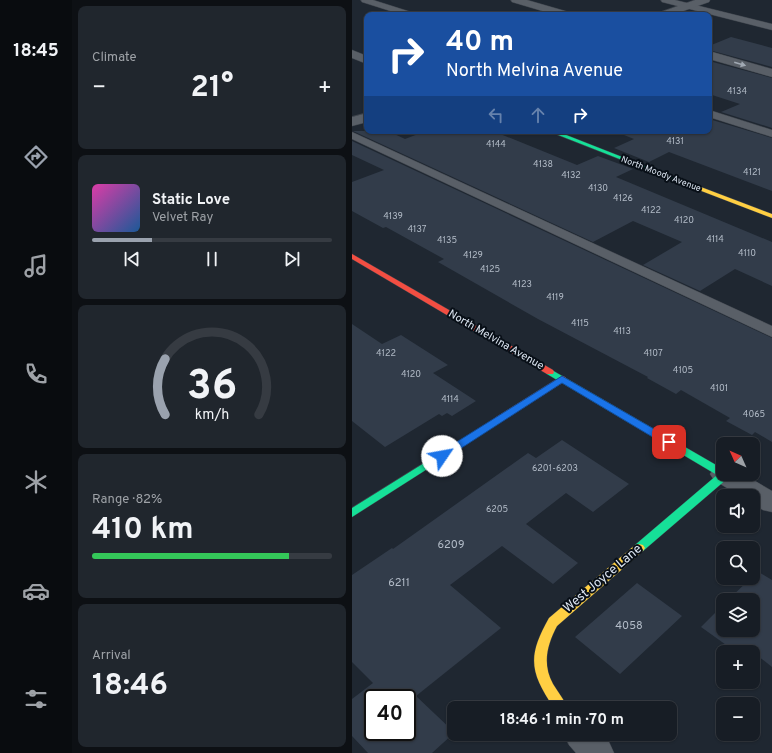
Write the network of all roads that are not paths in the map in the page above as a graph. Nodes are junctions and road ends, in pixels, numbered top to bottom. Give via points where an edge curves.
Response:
1 (365, 0) edge
2 (516, 0) edge
3 (665, 0) edge
4 (705, 0) edge
5 (688, 6) junction
6 (402, 12) edge
7 (558, 12) edge
8 (671, 12) edge
9 (772, 27) edge
10 (352, 54) edge
11 (712, 56) edge
12 (364, 59) edge
13 (772, 73) edge
14 (712, 114) edge
15 (364, 118) edge
16 (352, 122) edge
17 (559, 134) edge
18 (772, 134) edge
19 (352, 135) edge
20 (772, 216) edge
21 (352, 256) edge
22 (772, 332) edge
23 (562, 379) junction
24 (716, 469) edge
25 (716, 481) edge
26 (736, 481) edge
27 (772, 503) edge
28 (352, 513) edge
29 (556, 701) edge
30 (587, 741) edge
31 (597, 753) edge

1 - 6 lane
2 - 7 street
3 - 5 lane
4 - 5 street
5 - 8 street
5 - 9 lane
10 - 12 street
11 -> 13 street
14 - 18 lane
15 - 16 street
17 - 20 street, North Moody Avenue
19 - 22 lane
21 - 23 street, North Melvina Avenue
23 - 24 street, North Melvina Avenue
23 - 28 street
25 - 29 street, West Joyce Lane via 553,622 544,635 538,668
26 - 27 street, North Melvina Avenue
30 - 31 street

